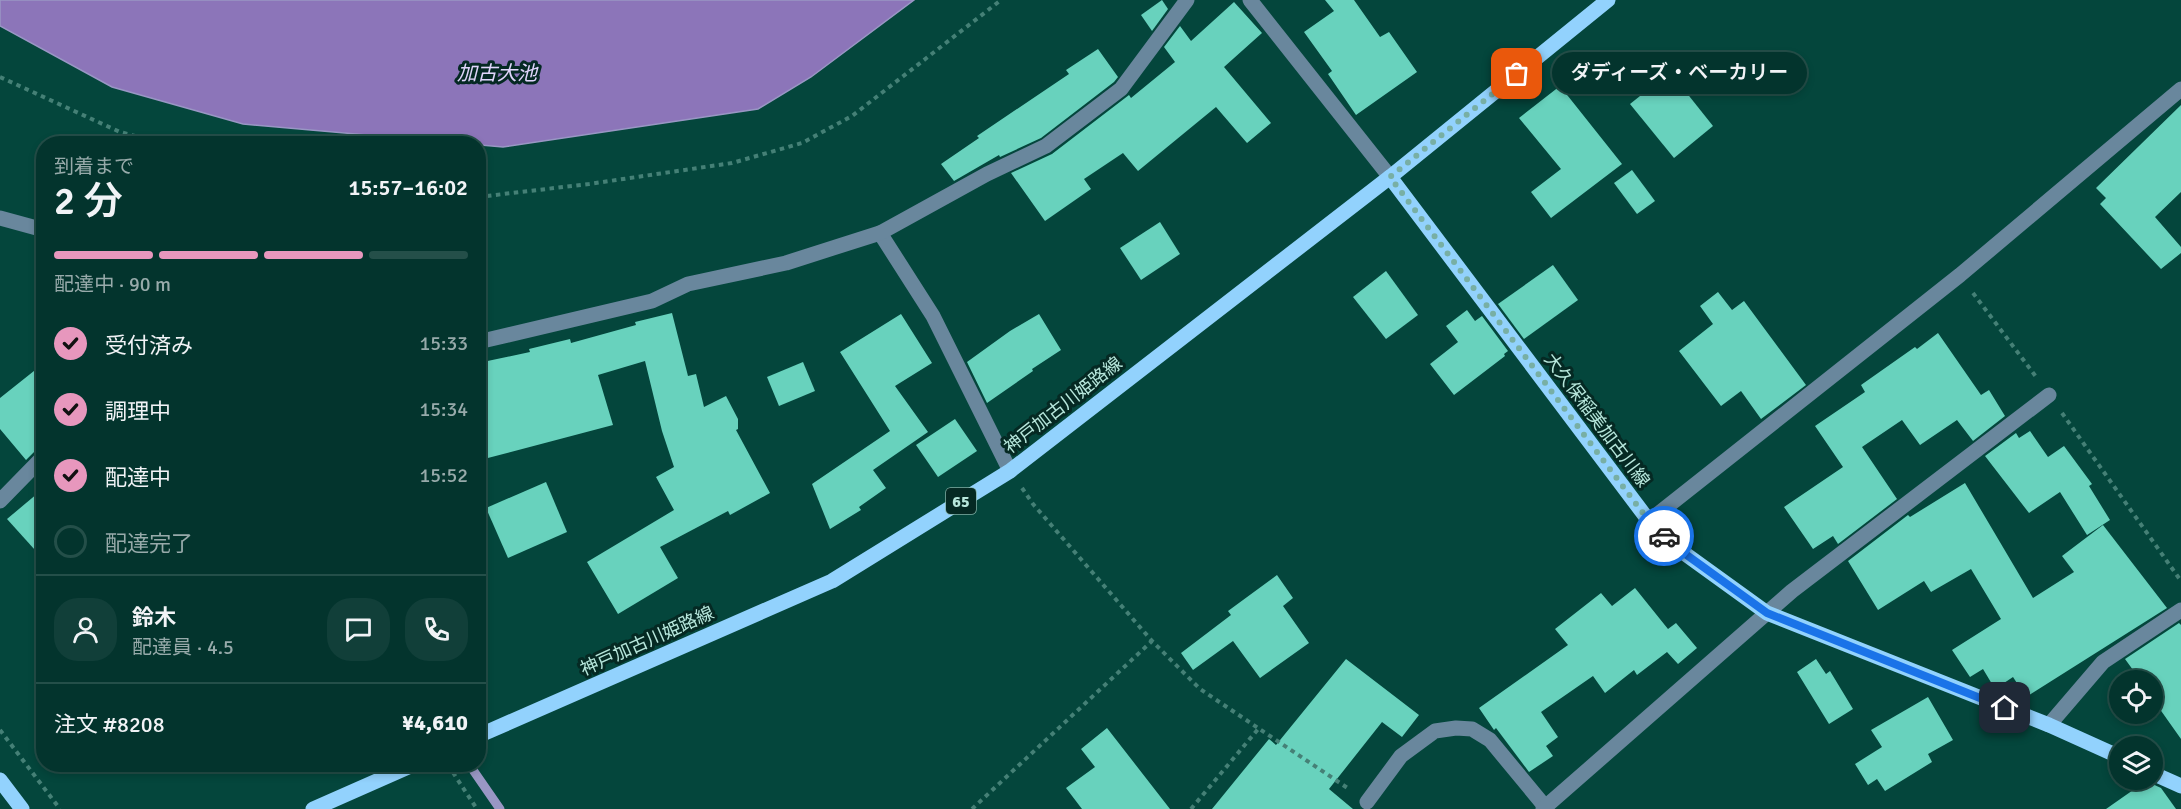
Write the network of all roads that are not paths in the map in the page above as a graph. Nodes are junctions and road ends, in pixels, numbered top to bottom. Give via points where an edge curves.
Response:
1 (1187, 0) edge
2 (1250, 0) edge
3 (1608, 0) edge
4 (2181, 88) edge
5 (1390, 177) junction
6 (0, 218) edge
7 (36, 228) edge
8 (880, 233) junction
9 (486, 340) edge
10 (2049, 395) road end
11 (36, 464) edge
12 (1010, 471) junction
13 (0, 501) edge
14 (1649, 521) junction
15 (2181, 610) edge
16 (1767, 613) junction
17 (2049, 725) junction
18 (486, 732) edge
19 (2109, 753) edge
20 (397, 772) edge
21 (2163, 778) edge
22 (0, 780) edge
23 (2181, 786) edge
24 (1367, 802) road end
25 (1545, 808) edge
26 (22, 809) edge
27 (313, 809) edge

1 - 8 street via 1121,89 1046,146
2 - 5 street
3 - 5 main road, 神戸加古川姫路線 / 65
4 - 14 street via 1960,275
5 - 12 main road, 神戸加古川姫路線 / 65
5 - 14 main road, 大久保稲美加古川線
6 - 7 street
8 - 9 street via 786,263 688,284 652,301
8 - 12 street via 933,316
10 - 16 street
11 - 13 street
12 - 18 main road, 神戸加古川姫路線 / 65 via 832,581
14 - 16 main road, 大久保稲美加古川線 via 1677,548
15 - 17 street via 2103,662
16 - 17 main road, 大久保稲美加古川線
16 - 25 street
17 - 19 main road, 大久保稲美加古川線
20 - 27 main road
21 - 23 main road
22 - 26 main road
24 - 25 street via 1401,756 1435,731 1456,728 1472,729 1490,740

